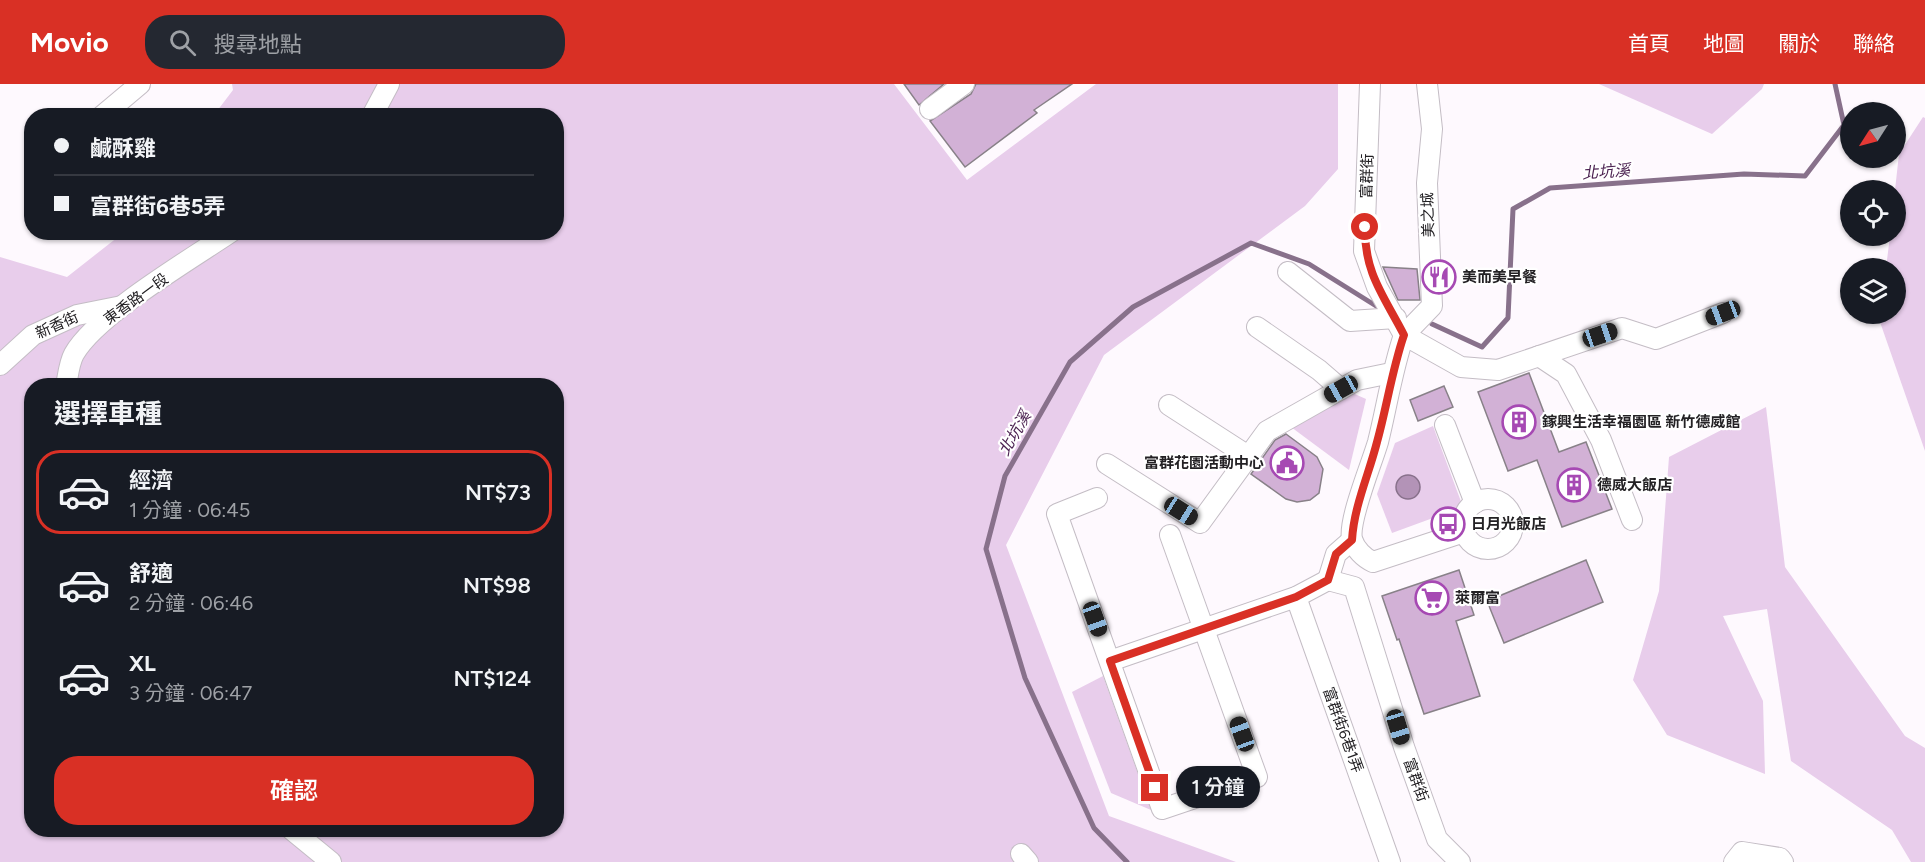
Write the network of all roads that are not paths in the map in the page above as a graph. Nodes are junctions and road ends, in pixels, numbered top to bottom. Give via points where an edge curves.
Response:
1 (140, 84) edge
2 (389, 84) edge
3 (964, 84) edge
4 (1370, 84) edge
5 (1427, 84) edge
6 (112, 108) edge
7 (376, 108) edge
8 (930, 109) dead end
9 (219, 240) edge
10 (1288, 272) dead end
11 (125, 305) junction
12 (1723, 313) dead end
13 (1400, 326) junction
14 (1257, 327) dead end
15 (1539, 356) junction
16 (0, 365) edge
17 (1391, 373) junction
18 (68, 378) edge
19 (1341, 389) junction
20 (1169, 405) dead end
21 (1445, 424) dead end
22 (1248, 456) junction
23 (1107, 464) dead end
24 (1097, 498) dead end
25 (1475, 502) junction
26 (1632, 520) dead end
27 (1464, 532) junction
28 (1170, 535) dead end
29 (1352, 540) junction
30 (1364, 558) junction
31 (1328, 580) junction
32 (1354, 586) junction
33 (1296, 597) junction
34 (1204, 628) junction
35 (1110, 661) junction
36 (301, 837) edge
37 (1738, 857) edge
38 (1452, 859) edge
39 (331, 862) edge
40 (1390, 862) edge
41 (1783, 862) edge

1 - 6 street
2 - 7 street
3 - 8 street
4 - 13 street, 富群街 via 1365,251 1377,287
5 - 13 street, 美之城 via 1432,129 1427,183 1432,306
9 - 11 street, 東香路一段
10 - 13 street via 1350,321
11 - 16 street, 新香街 via 77,315 33,335
11 - 18 street, 東香路一段 via 91,333 74,355
12 - 15 street via 1656,339 1622,328
13 - 15 street via 1461,367 1498,370
13 - 17 street
14 - 19 street
15 - 26 street via 1566,374 1601,440
17 - 19 street via 1357,380
17 - 29 street via 1378,440 1353,522
19 - 22 street via 1267,431
20 - 22 street
21 - 25 street
22 - 23 street via 1200,523
24 - 35 street via 1057,514
25 - 27 street via 1464,515
25 - 27 street via 1491,500 1506,507 1513,522 1512,531 1503,544 1488,549 1473,545
27 - 30 street via 1383,560 1373,562
28 - 34 street
29 - 30 street
29 - 31 street via 1336,554
30 - 32 street
31 - 32 street
31 - 33 street
32 - 38 street, 富群街 via 1437,839
33 - 34 street
33 - 40 street, 富群街6巷1弄
34 - 35 street
34 - 35 street via 1257,777 1162,809
36 - 39 street
37 - 41 street via 1780,858

